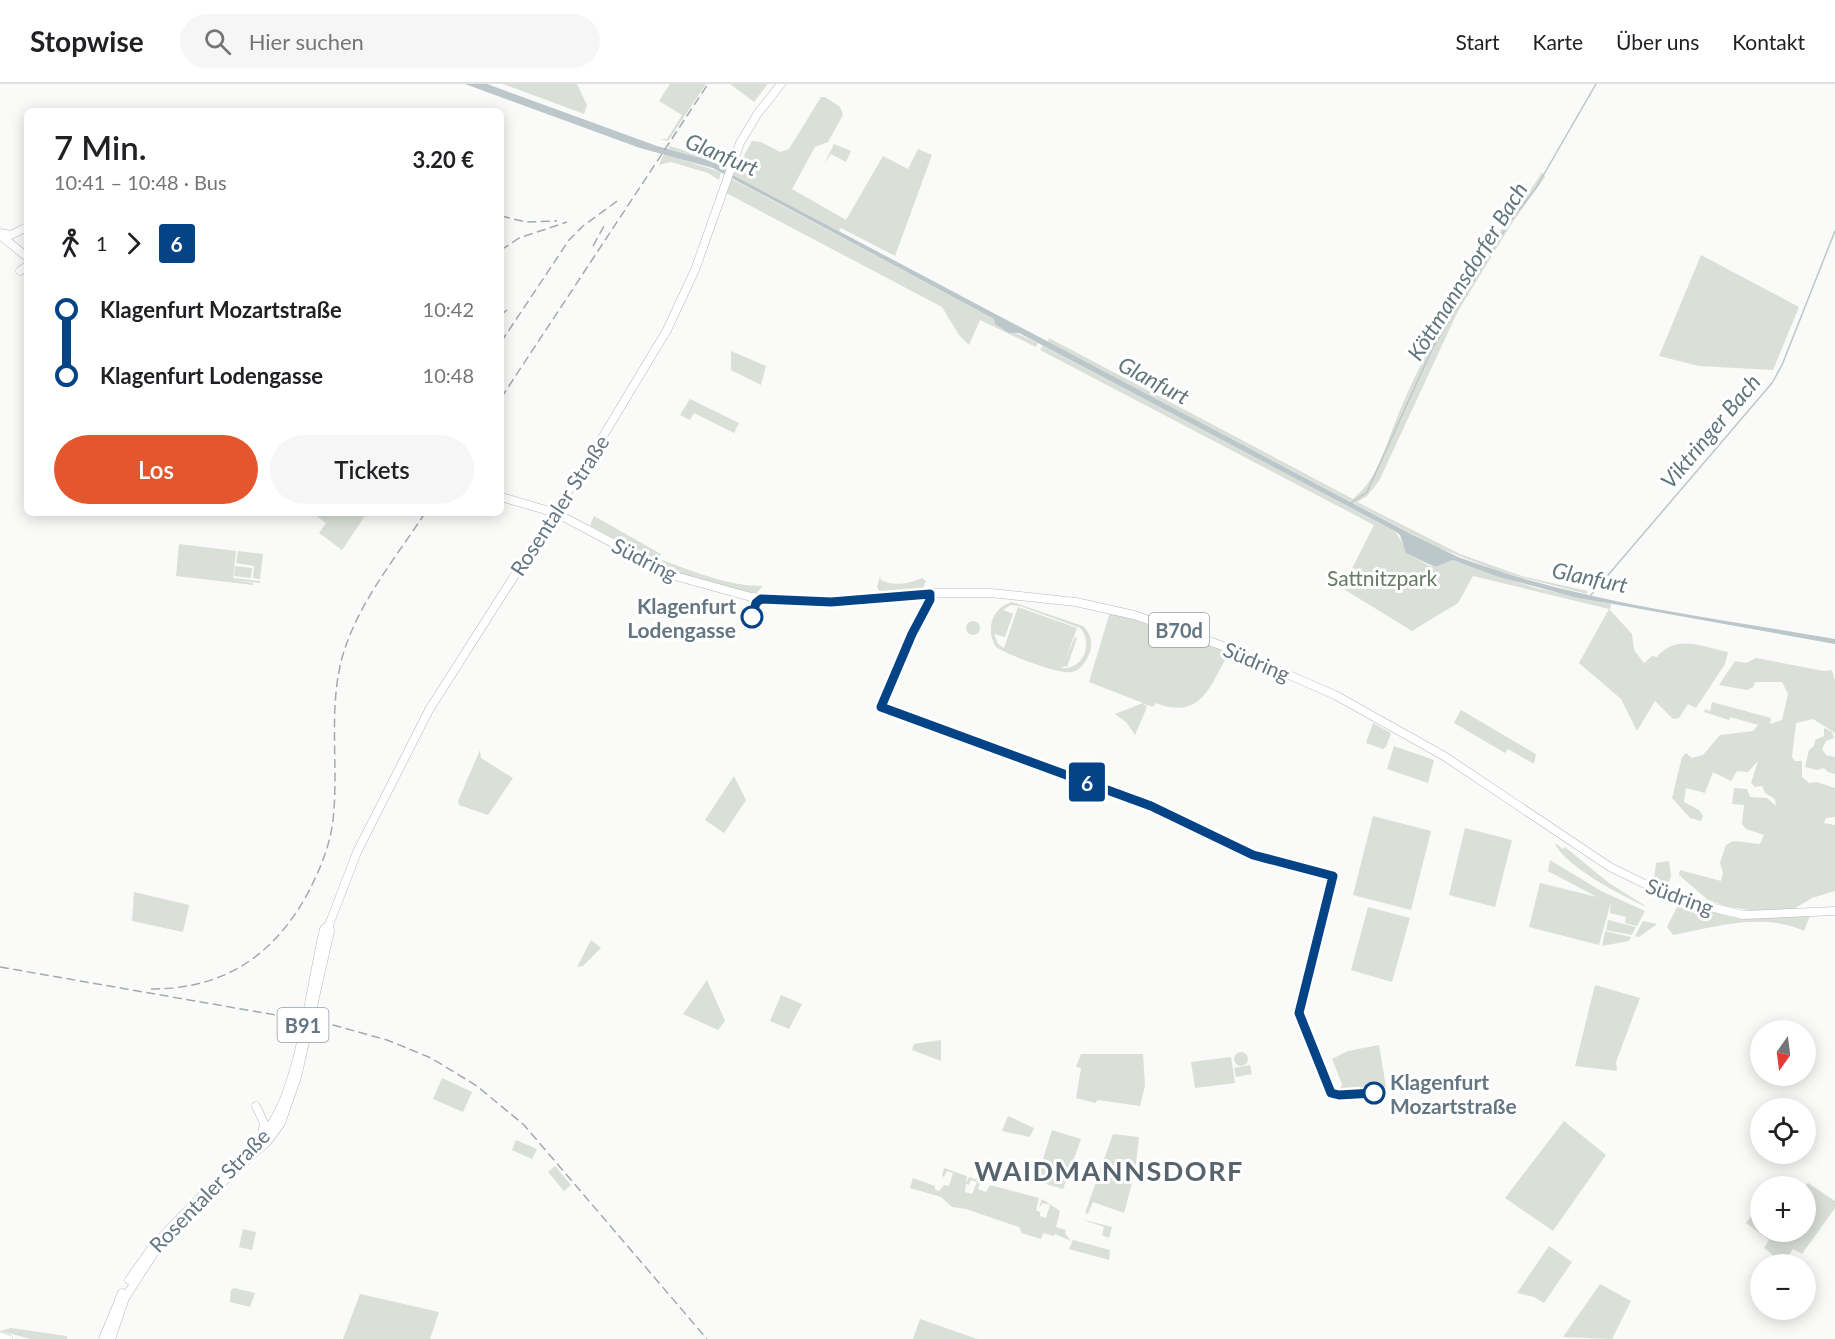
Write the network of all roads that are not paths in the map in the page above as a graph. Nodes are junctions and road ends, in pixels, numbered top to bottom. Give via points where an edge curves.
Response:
1 (781, 84) edge
2 (23, 229) dead end
3 (0, 234) edge
4 (24, 254) edge
5 (504, 498) edge
6 (556, 513) junction
7 (1835, 911) edge
8 (328, 928) junction
9 (256, 1106) dead end
10 (260, 1139) junction
11 (0, 1336) edge
12 (8, 1339) edge
13 (103, 1339) edge
14 (111, 1339) edge

1 - 6 main road, Rosentaler Straße / B91 via 746,133 725,181 699,260 667,330
2 - 3 main road via 11,235
3 - 4 main road
5 - 6 main road, Südring / B70d
6 - 7 main road, Südring / B70d via 655,567 698,584 751,597 831,602 922,593 1020,595 1110,609 1156,622 1223,646 1335,695 1444,756 1627,876 1725,912 1763,915
6 - 8 main road, Rosentaler Straße / B91 via 429,710 357,852
8 - 10 main road, Rosentaler Straße / B91 via 287,1088 275,1119
8 - 14 main road, Rosentaler Straße / B91 via 297,1077 281,1123 267,1142 205,1198 154,1253 125,1299
9 - 10 main road via 264,1123
10 - 13 main road, Rosentaler Straße / B91 via 153,1246 122,1293
11 - 12 main road

